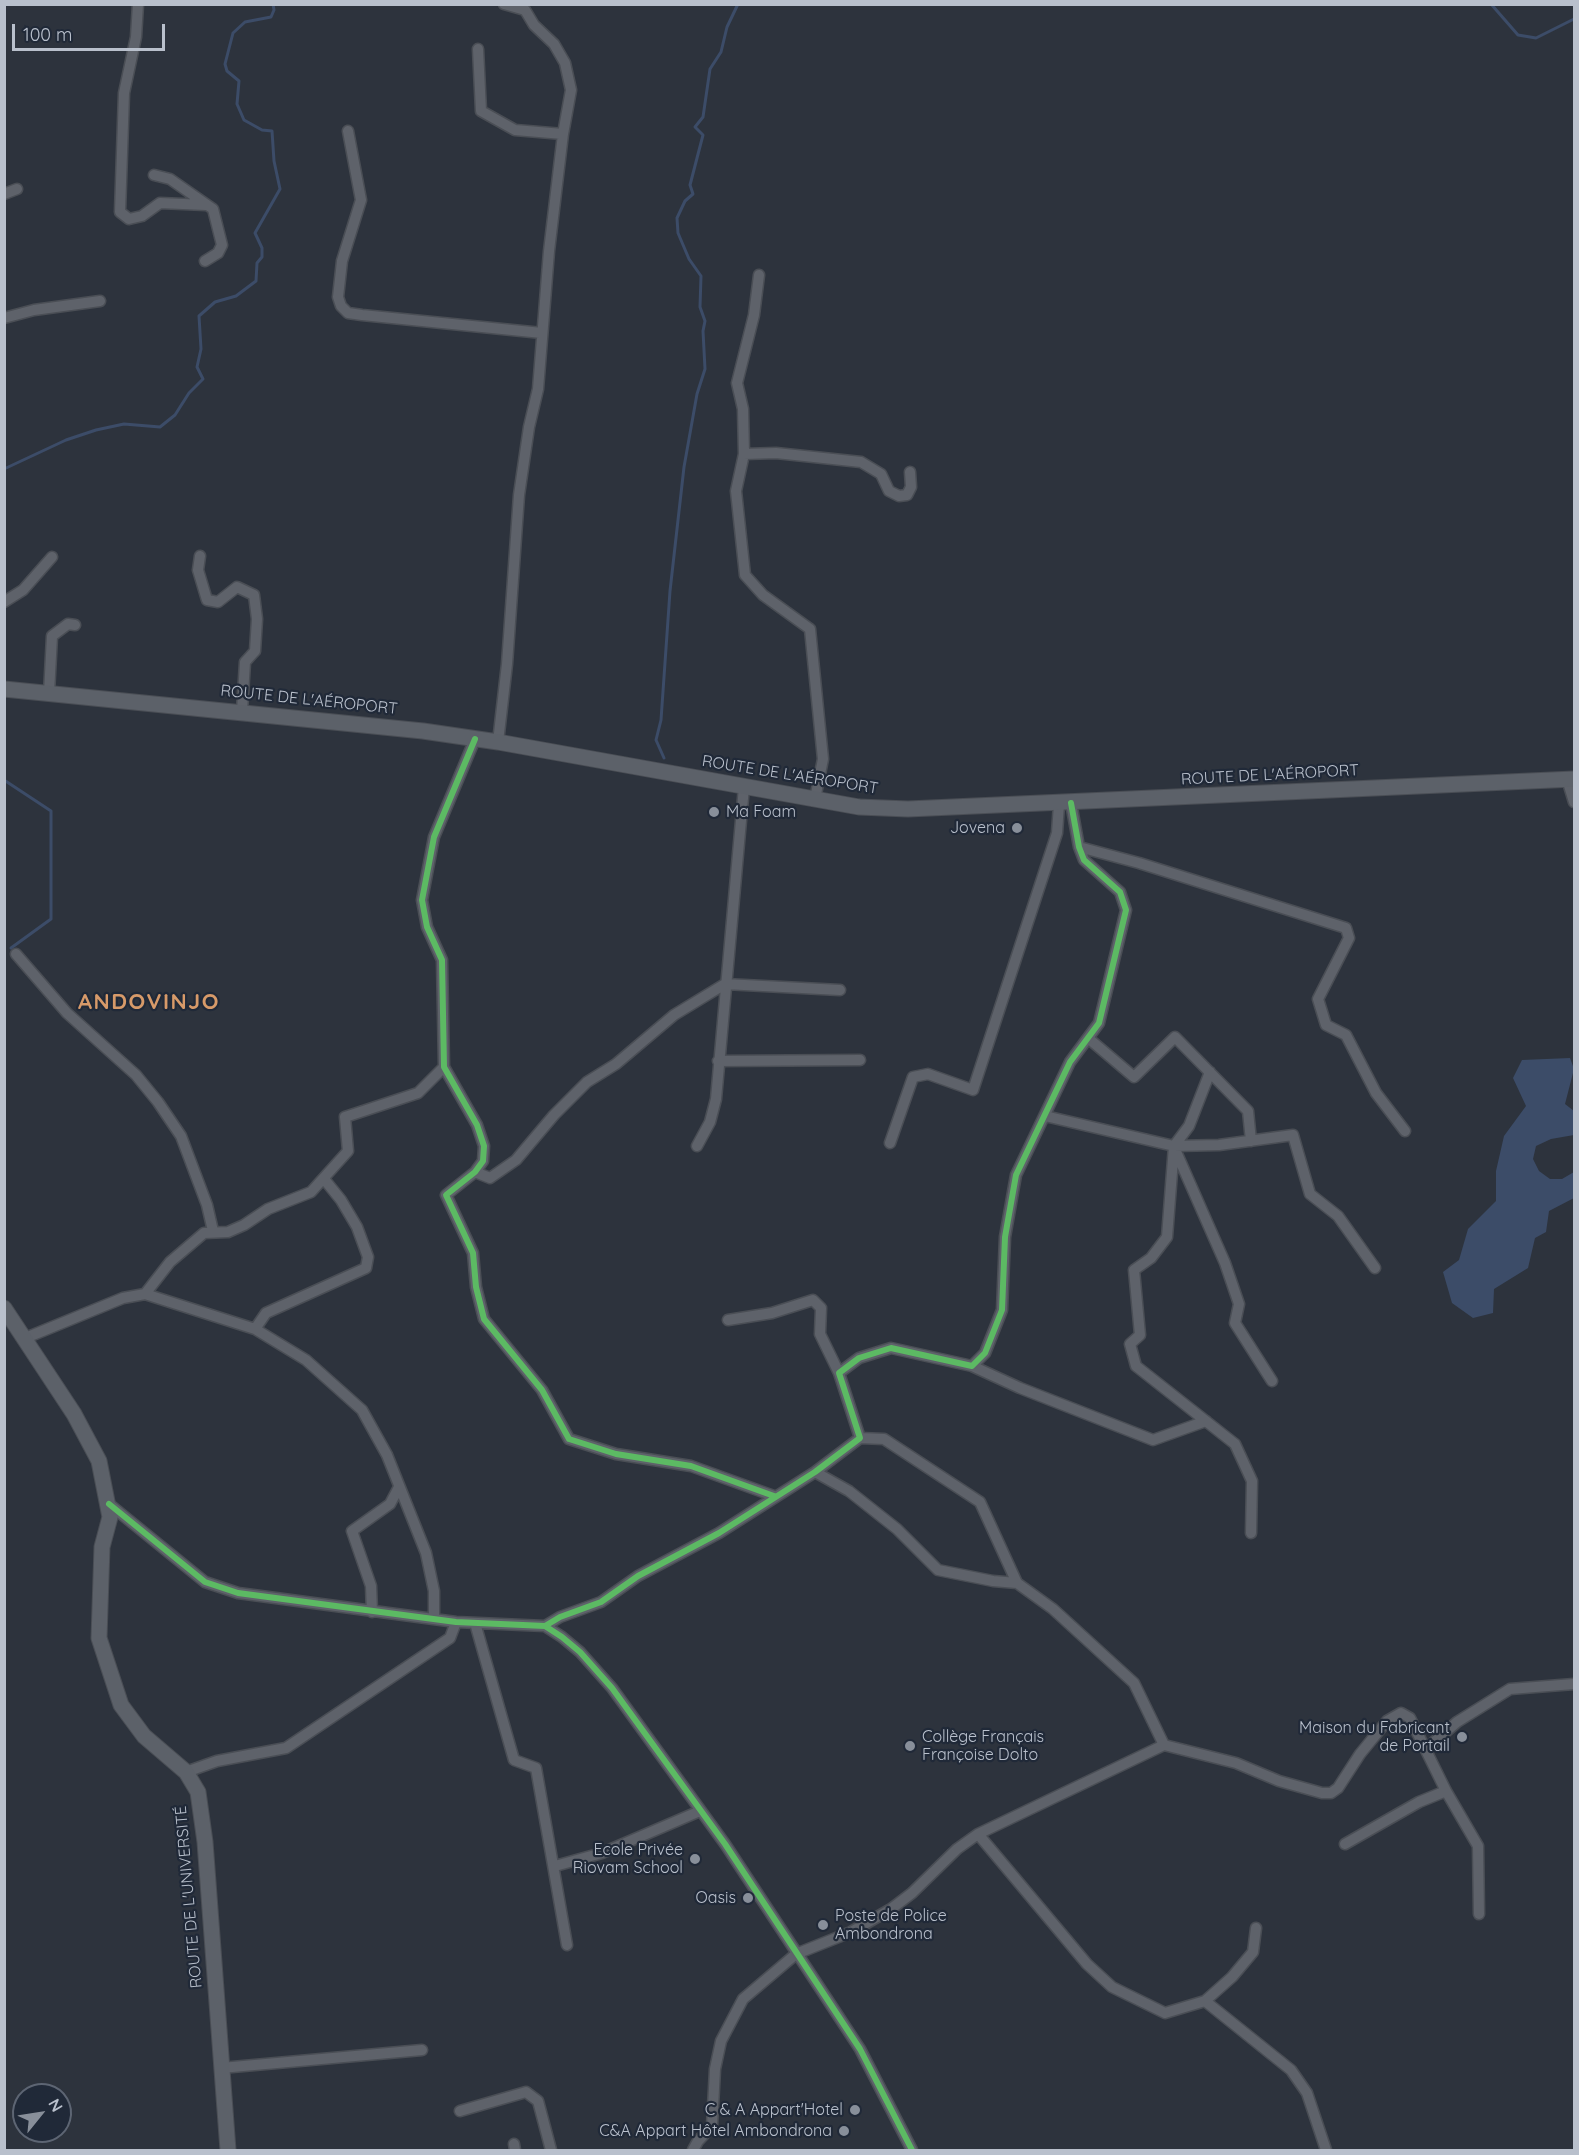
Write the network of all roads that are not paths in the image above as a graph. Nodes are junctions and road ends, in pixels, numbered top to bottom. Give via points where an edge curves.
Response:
1 (138, 4) edge
2 (504, 4) edge
3 (478, 49) dead end
4 (348, 130) dead end
5 (563, 134) junction
6 (154, 175) dead end
7 (17, 189) dead end
8 (4, 194) edge
9 (206, 205) junction
10 (205, 261) dead end
11 (759, 275) dead end
12 (100, 301) dead end
13 (4, 318) edge
14 (542, 333) junction
15 (744, 454) junction
16 (910, 472) dead end
17 (200, 556) dead end
18 (52, 557) dead end
19 (4, 602) edge
20 (75, 625) dead end
21 (4, 688) edge
22 (50, 693) junction
23 (242, 711) junction
24 (475, 739) junction
25 (498, 742) junction
26 (1571, 779) edge
27 (744, 788) junction
28 (815, 799) junction
29 (1575, 802) edge
30 (1065, 803) junction
31 (1079, 847) junction
32 (16, 954) dead end
33 (725, 984) junction
34 (840, 990) dead end
35 (1088, 1038) junction
36 (860, 1060) dead end
37 (718, 1062) junction
38 (444, 1067) junction
39 (1210, 1072) junction
40 (1045, 1116) junction
41 (1405, 1131) dead end
42 (1251, 1141) junction
43 (890, 1143) dead end
44 (697, 1146) dead end
45 (1174, 1146) junction
46 (475, 1172) junction
47 (324, 1179) junction
48 (213, 1231) junction
49 (1375, 1268) dead end
50 (145, 1294) junction
51 (4, 1308) edge
52 (728, 1320) dead end
53 (9, 1327) edge
54 (255, 1329) junction
55 (23, 1339) junction
56 (972, 1366) junction
57 (839, 1373) junction
58 (1272, 1382) dead end
59 (1206, 1421) junction
60 (860, 1438) junction
61 (815, 1472) junction
62 (399, 1487) junction
63 (774, 1496) junction
64 (109, 1504) junction
65 (1251, 1533) dead end
66 (1017, 1583) junction
67 (372, 1612) junction
68 (434, 1619) junction
69 (456, 1622) junction
70 (475, 1623) junction
71 (545, 1626) junction
72 (1575, 1684) edge
73 (1164, 1745) junction
74 (1426, 1749) junction
75 (186, 1772) junction
76 (1446, 1791) junction
77 (700, 1811) junction
78 (978, 1834) junction
79 (1345, 1844) dead end
80 (555, 1866) junction
81 (1479, 1914) dead end
82 (1256, 1928) dead end
83 (567, 1945) dead end
84 (796, 1954) junction
85 (1205, 2001) junction
86 (422, 2050) dead end
87 (221, 2068) junction
88 (460, 2111) dead end
89 (228, 2151) edge
90 (551, 2151) edge
91 (693, 2151) edge
92 (912, 2151) edge
93 (1326, 2151) edge

1 - 9 street via 136,37 124,93 120,212 129,219 142,216 160,203
2 - 5 street via 525,10 565,63 571,90
3 - 5 street via 481,111 514,130
4 - 14 street via 361,200 342,261 338,297 341,306 348,313 362,315
5 - 14 street
6 - 9 street via 170,179
7 - 8 street
9 - 10 street via 217,216 222,245 218,253
11 - 15 street via 754,315 737,383 743,409
12 - 13 street
14 - 25 street via 538,389 519,495
15 - 16 street via 777,453 861,462 882,474 889,491 900,496 907,495 911,487
15 - 28 street via 736,491 745,575 763,595 810,629 823,759
17 - 23 street via 198,570 207,600 218,602 237,587 254,595 255,651 244,662
18 - 19 street via 23,590
20 - 22 street via 68,624 52,636
21 - 22 main road, ROUTE DE L'AÉROPORT
22 - 23 main road, ROUTE DE L'AÉROPORT
23 - 24 main road, ROUTE DE L'AÉROPORT
24 - 25 main road, ROUTE DE L'AÉROPORT
24 - 38 street via 434,837 422,900 427,927 442,960
25 - 27 main road, ROUTE DE L'AÉROPORT
26 - 29 street
26 - 30 main road, ROUTE DE L'AÉROPORT
27 - 28 main road, ROUTE DE L'AÉROPORT
27 - 33 street
28 - 30 main road, ROUTE DE L'AÉROPORT via 859,807 908,809
30 - 31 street
30 - 43 street via 973,1090 928,1074 913,1077
31 - 35 street via 1084,860 1120,892 1126,910 1100,1023
31 - 41 street via 1139,862 1346,928 1349,938 1318,999 1326,1025 1346,1035 1376,1093
32 - 48 street via 67,1013 136,1074 158,1102 181,1136
33 - 34 street
33 - 37 street
33 - 46 street via 674,1015 587,1083 516,1160 490,1178
35 - 39 street via 1134,1077 1175,1037
35 - 40 street via 1070,1062
36 - 37 street
37 - 44 street via 716,1099 710,1122
38 - 46 street via 477,1125 484,1146 483,1161
38 - 47 street via 418,1093 345,1117 348,1151
39 - 42 street via 1248,1111
39 - 45 street via 1189,1126
40 - 45 street
40 - 56 street via 1016,1175 1005,1237 1002,1310 985,1353
42 - 45 street
42 - 49 street via 1293,1135 1310,1194 1338,1216
45 - 58 street via 1225,1263 1239,1304 1235,1323
45 - 59 street via 1167,1237 1151,1258 1134,1270 1140,1335 1130,1344 1136,1366
46 - 63 street via 446,1195 473,1253 484,1319 542,1390 569,1439 616,1454 691,1466
47 - 48 street via 311,1192 268,1209 244,1225 228,1232
47 - 54 street via 357,1227 368,1257 366,1268 266,1313
48 - 50 street via 204,1233 170,1262
50 - 54 street
50 - 55 street via 123,1298
51 - 53 main road, ROUTE DE L'UNIVERSITÉ
52 - 57 street via 772,1313 813,1300 820,1308 819,1334
53 - 55 main road, ROUTE DE L'UNIVERSITÉ
54 - 62 street via 306,1360 362,1410 387,1455
55 - 64 main road, ROUTE DE L'UNIVERSITÉ via 74,1414 99,1461
56 - 57 street via 891,1348 859,1358
56 - 59 street via 1153,1440
57 - 60 street
59 - 65 street via 1235,1444 1252,1480
60 - 61 street
60 - 66 street via 884,1439 980,1502
61 - 63 street
61 - 66 street via 857,1497 897,1529 938,1570
62 - 67 street via 390,1504 352,1531 371,1586
62 - 68 street via 426,1553 434,1591
63 - 71 street via 601,1602
64 - 67 street via 205,1582 238,1593
64 - 75 main road, ROUTE DE L'UNIVERSITÉ via 110,1517 102,1547 99,1638 121,1705 131,1722
66 - 73 street via 1053,1609 1134,1683
67 - 68 street
68 - 69 street
69 - 70 street
69 - 75 street via 450,1638 286,1748 217,1761
70 - 71 street
70 - 80 street via 514,1760 536,1768
71 - 77 street via 580,1652 612,1688
72 - 74 street via 1510,1689 1457,1722
73 - 74 street via 1236,1763 1322,1793 1338,1788 1387,1721 1401,1713 1410,1718
73 - 78 street
74 - 76 street
75 - 87 main road, ROUTE DE L'UNIVERSITÉ via 198,1792 205,1842
76 - 79 street
76 - 81 street via 1478,1846
77 - 80 street via 602,1853
77 - 84 street
78 - 84 street via 891,1909 851,1932
78 - 85 street via 1087,1964 1112,1987 1165,2013
80 - 83 street
82 - 85 street via 1253,1952
84 - 91 street via 743,1999 721,2041 715,2069 712,2126
84 - 92 street via 860,2049
85 - 93 street via 1291,2070 1307,2093
86 - 87 street
87 - 89 main road, ROUTE DE L'UNIVERSITÉ
88 - 90 street via 526,2092 538,2101

